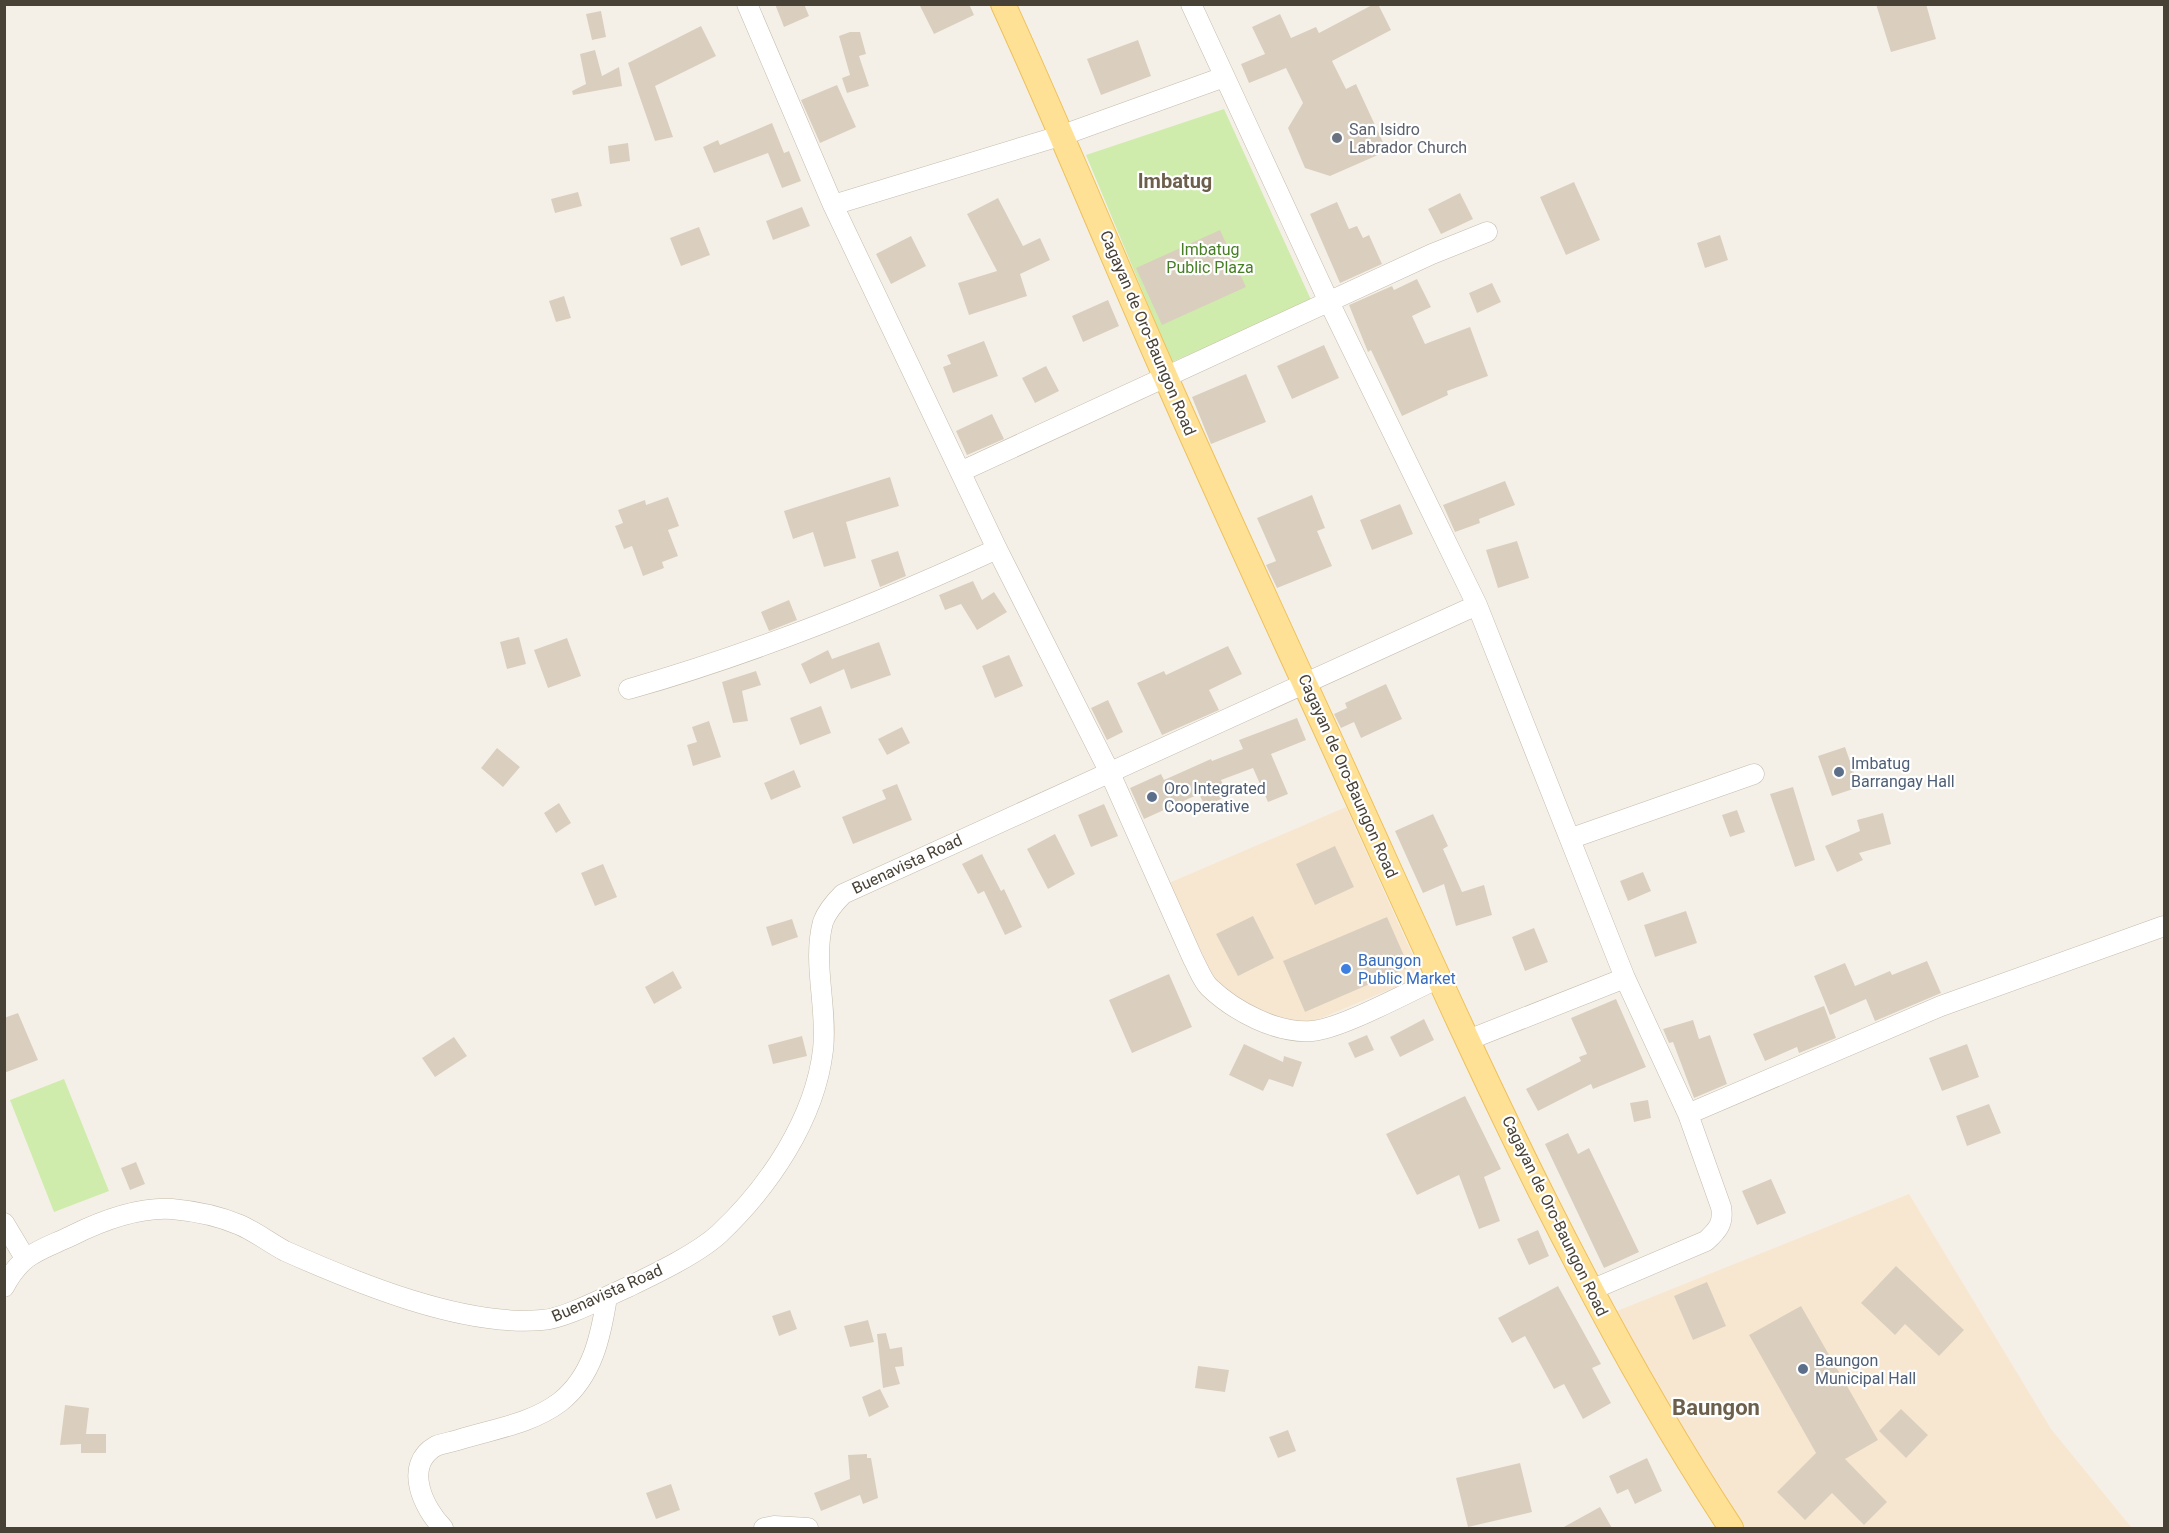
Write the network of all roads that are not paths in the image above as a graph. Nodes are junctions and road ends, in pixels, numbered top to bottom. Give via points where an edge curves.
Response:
1 (747, 4) edge
2 (1003, 4) edge
3 (1191, 4) edge
4 (1224, 77) junction
5 (1063, 135) junction
6 (833, 205) junction
7 (1487, 232) dead end
8 (1329, 302) junction
9 (1165, 377) junction
10 (962, 471) junction
11 (997, 549) junction
12 (1477, 604) junction
13 (1306, 684) junction
14 (629, 689) dead end
15 (1109, 771) junction
16 (1754, 774) dead end
17 (1572, 838) junction
18 (2164, 926) edge
19 (1439, 978) junction
20 (1625, 978) junction
21 (1468, 1040) junction
22 (1688, 1114) junction
23 (4, 1223) edge
24 (26, 1258) junction
25 (4, 1287) edge
26 (1591, 1290) junction
27 (607, 1297) junction
28 (443, 1528) edge
29 (764, 1528) edge
30 (808, 1528) edge
31 (1731, 1528) edge

1 - 6 street
2 - 5 main road, Cagayan de Oro-Baungon Road
3 - 4 street
4 - 5 street
4 - 8 street
5 - 6 street
5 - 9 main road, Cagayan de Oro-Baungon Road
6 - 10 street
7 - 8 street
8 - 9 street
8 - 12 street
9 - 10 street
9 - 13 main road, Cagayan de Oro-Baungon Road
10 - 11 street
11 - 14 street via 879,602 704,668
11 - 15 street
12 - 13 street, Buenavista Road
12 - 17 street
13 - 15 street, Buenavista Road
13 - 19 main road, Cagayan de Oro-Baungon Road
15 - 19 street via 1193,959 1208,986 1232,1006 1276,1027 1313,1031 1343,1022
15 - 27 street, Buenavista Road via 843,894 829,909 824,922 823,1047 818,1081 795,1138 765,1181 718,1235 658,1272
16 - 17 street
17 - 20 street
18 - 22 street via 1941,1006
19 - 21 main road, Cagayan de Oro-Baungon Road
20 - 21 street
20 - 22 street
21 - 26 main road, Cagayan de Oro-Baungon Road
22 - 26 street via 1721,1207 1719,1230 1706,1241
23 - 24 street
24 - 25 street, Buenavista Road via 17,1264
24 - 27 street, Buenavista Road via 80,1231 135,1212 170,1209 239,1225 284,1250 413,1301 505,1321 545,1320
26 - 31 main road, Cagayan de Oro-Baungon Road via 1675,1442
27 - 28 street via 599,1343 586,1371 562,1400 537,1418 436,1446 423,1459 420,1490 429,1514
29 - 30 street

